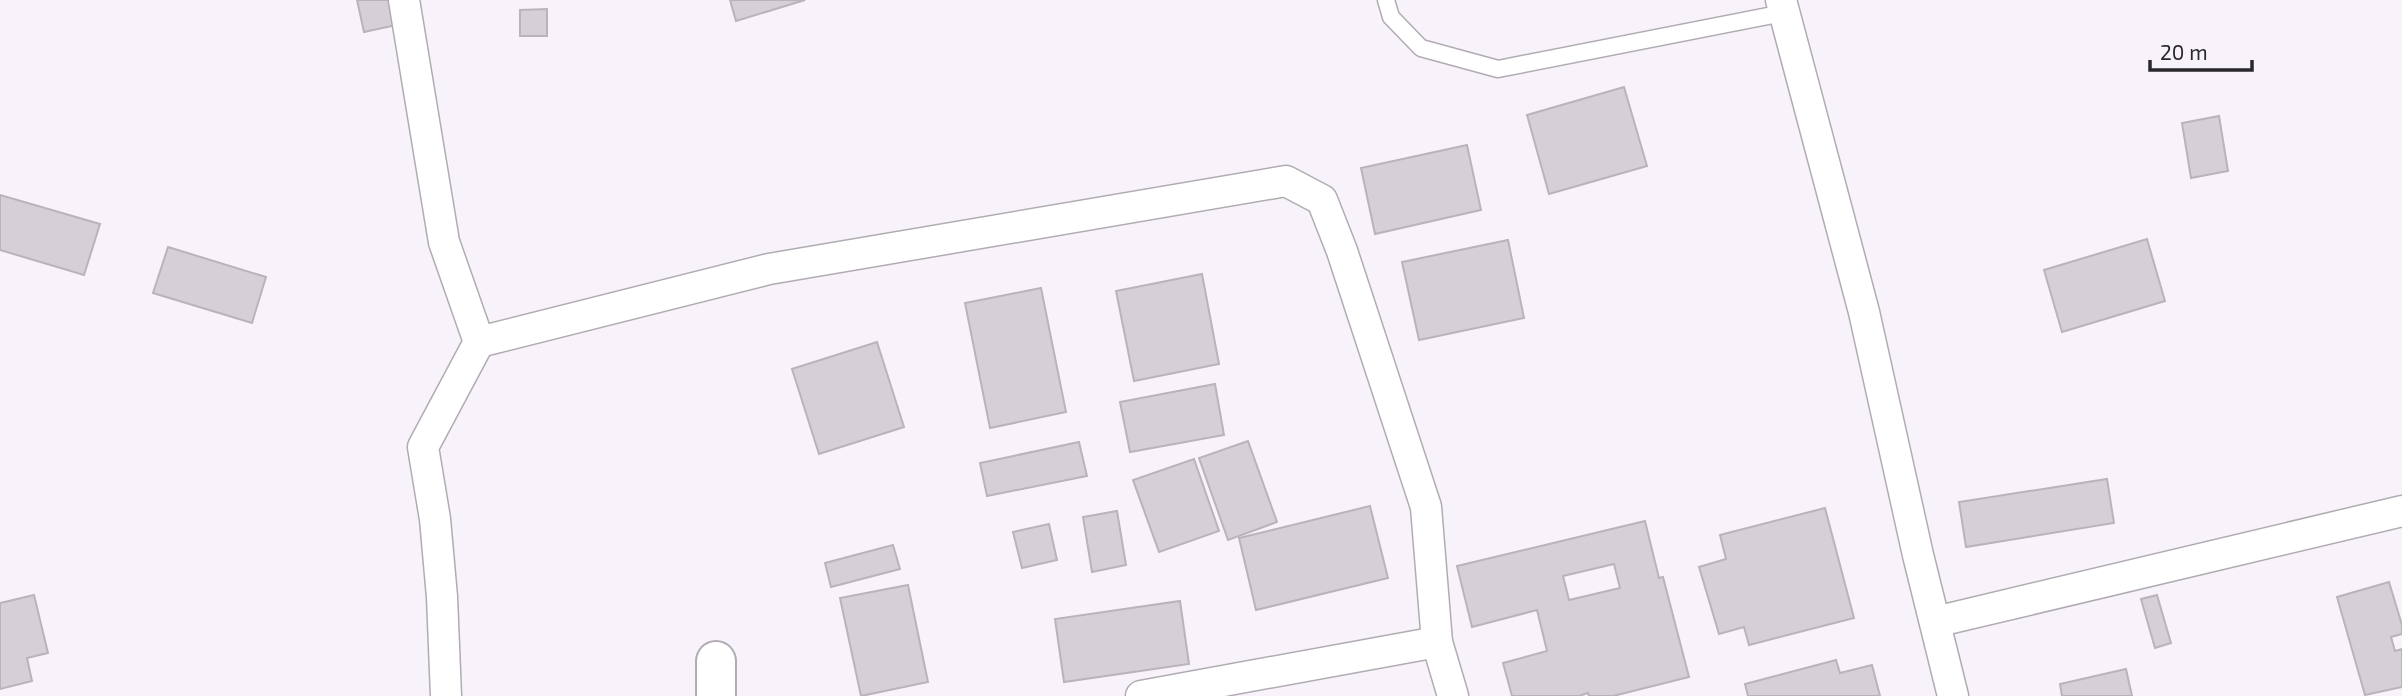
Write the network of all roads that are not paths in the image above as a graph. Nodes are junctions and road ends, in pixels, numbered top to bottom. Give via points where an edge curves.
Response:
1 (404, 0) edge
2 (1386, 0) edge
3 (1782, 7) edge
4 (479, 342) junction
5 (2402, 511) edge
6 (1935, 622) junction
7 (1437, 642) junction
8 (446, 696) edge
9 (1141, 696) edge
10 (1453, 696) edge
11 (1953, 696) edge

1 - 4 street via 444,242
2 - 3 lane via 1391,17 1421,48 1498,69
3 - 6 street via 1864,312
4 - 7 street via 769,268 1286,181 1322,200 1426,507
4 - 8 street via 423,447 436,532
5 - 6 street
6 - 11 street
7 - 9 street
7 - 10 street

